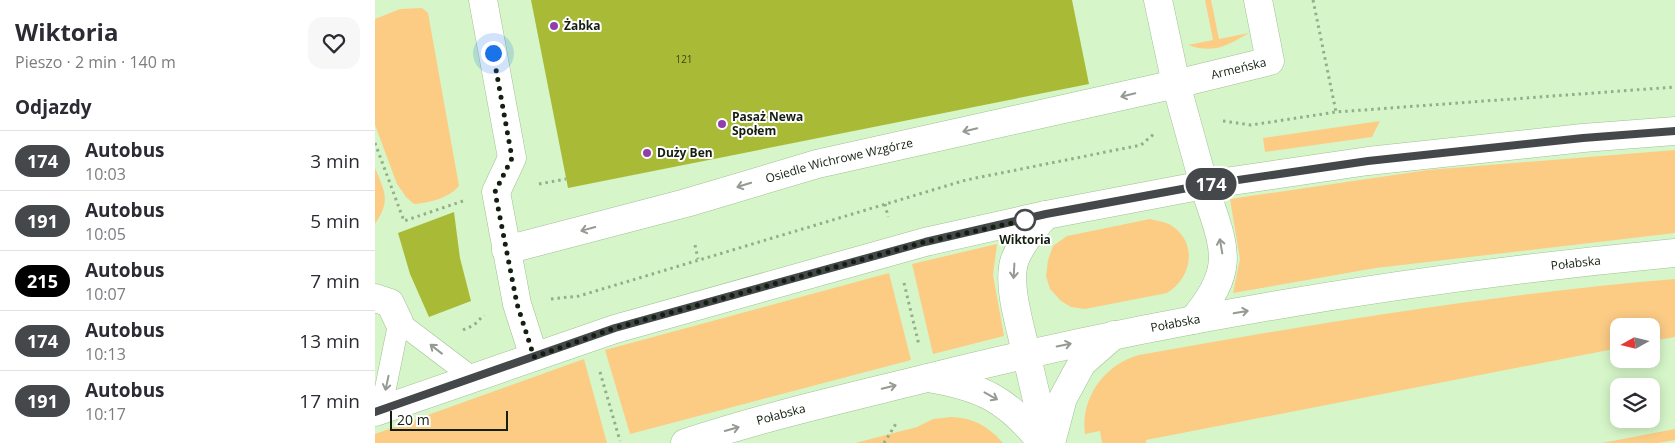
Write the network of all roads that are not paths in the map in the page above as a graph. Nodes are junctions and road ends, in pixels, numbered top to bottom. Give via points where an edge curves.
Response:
1 (483, 0) edge
2 (1158, 0) edge
3 (1258, 0) edge
4 (1176, 84) junction
5 (1675, 131) edge
6 (1204, 185) junction
7 (1046, 214) junction
8 (506, 250) junction
9 (1675, 253) edge
10 (375, 298) edge
11 (1193, 320) junction
12 (399, 322) junction
13 (1114, 335) junction
14 (1026, 353) junction
15 (534, 357) junction
16 (473, 378) junction
17 (927, 378) junction
18 (378, 411) edge
19 (685, 443) edge
20 (1042, 443) edge
21 (1047, 443) edge
22 (1051, 443) edge

1 - 8 street via 512,158 495,192
2 - 4 street
3 - 4 street, Armeńska via 1270,61
4 - 6 street
4 -> 8 street, Osiedle Wichrowe Wzgórze via 817,164 686,203
5 - 6 street via 1378,160
6 - 7 street
11 -> 6 street via 1211,299 1222,274 1223,247
7 -> 14 street via 1027,236 1015,260 1013,290
7 - 15 street via 925,242 615,328
8 - 15 street via 517,304
11 -> 9 street, Połabska via 1513,269
10 - 12 street via 390,304
11 - 13 street, Połabska
16 -> 12 lane
12 -> 18 lane
14 -> 13 street, Połabska
13 - 22 street via 1082,363 1063,398
14 - 17 street, Połabska
14 - 21 street
15 - 16 street
16 - 18 street
19 -> 17 street, Połabska
17 -> 20 street via 963,384 991,395 1023,419

